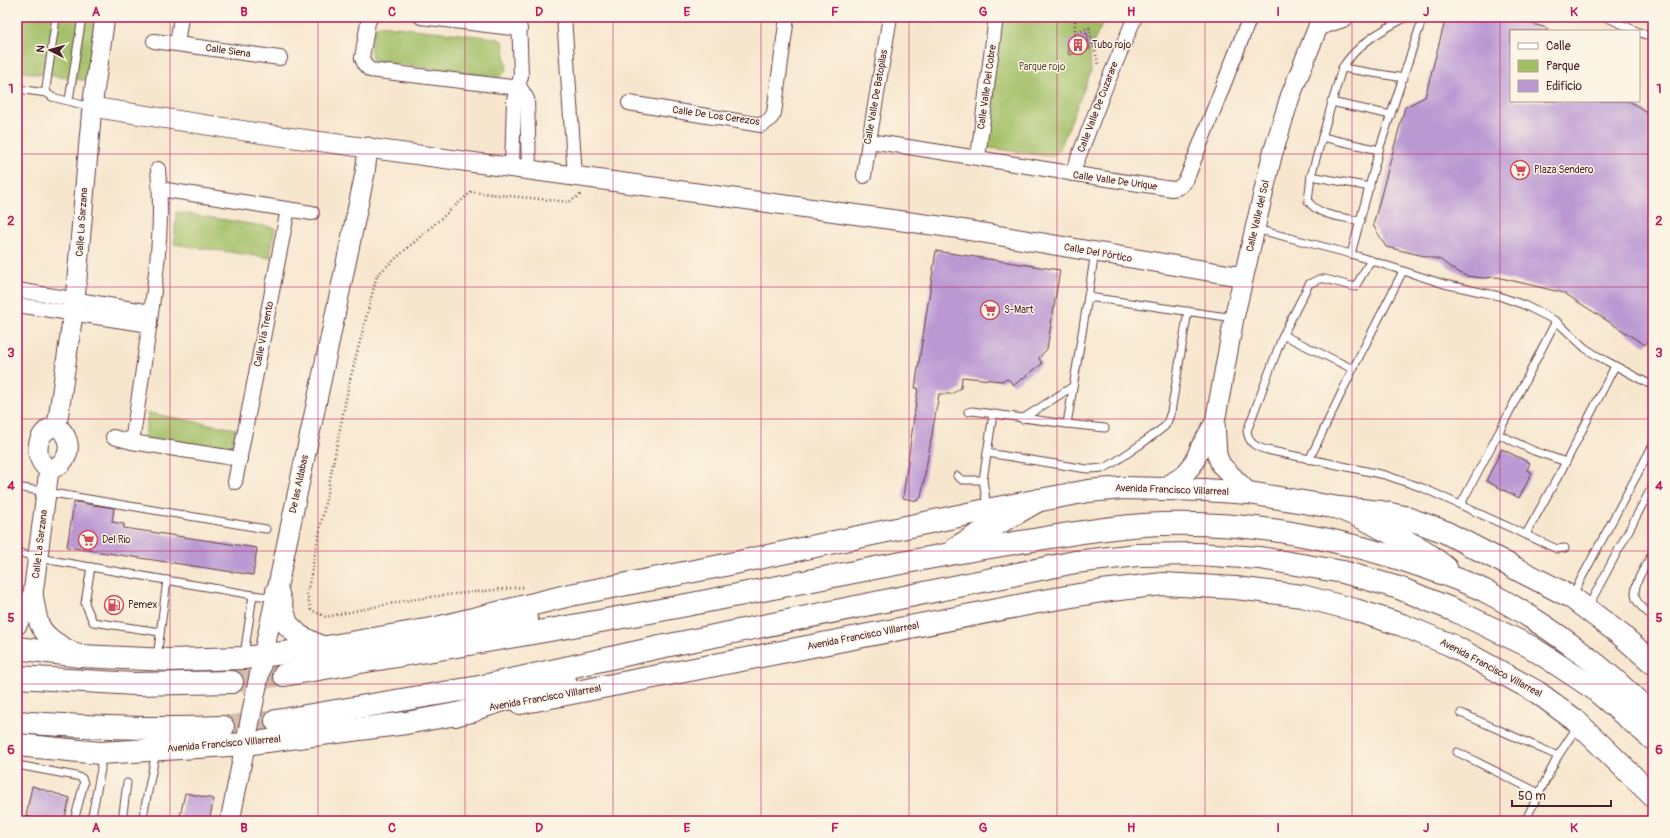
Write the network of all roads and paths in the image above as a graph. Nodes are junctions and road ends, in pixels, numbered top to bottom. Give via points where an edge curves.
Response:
1 (56, 17) edge
2 (82, 17) edge
3 (105, 17) edge
4 (180, 17) edge
5 (371, 17) edge
6 (421, 17) edge
7 (564, 17) edge
8 (786, 17) edge
9 (890, 17) edge
10 (996, 17) edge
11 (1075, 17) edge
12 (1135, 17) edge
13 (1250, 17) edge
14 (1344, 17) edge
15 (1407, 17) edge
16 (1423, 17) edge
17 (1605, 17) edge
18 (1320, 22) edge
19 (519, 23) edge
20 (1636, 30) edge
21 (1640, 32) edge
22 (1653, 38) edge
23 (154, 41) dead end
24 (177, 44) junction
25 (280, 58) dead end
26 (1342, 68) junction
27 (1404, 78) junction
28 (519, 86) junction
29 (1105, 88) junction
30 (17, 89) edge
31 (47, 93) junction
32 (69, 100) junction
33 (629, 102) dead end
34 (1331, 102) junction
35 (92, 107) junction
36 (1391, 115) junction
37 (1322, 137) junction
38 (868, 141) junction
39 (368, 147) junction
40 (1379, 150) junction
41 (978, 157) junction
42 (521, 168) junction
43 (158, 169) dead end
44 (1072, 174) junction
45 (575, 176) junction
46 (864, 176) dead end
47 (1311, 176) junction
48 (1370, 187) junction
49 (160, 189) junction
50 (288, 209) junction
51 (312, 213) dead end
52 (1361, 221) junction
53 (1255, 228) junction
54 (1095, 252) junction
55 (1351, 254) junction
56 (1371, 260) junction
57 (1403, 271) junction
58 (1243, 277) junction
59 (17, 290) edge
60 (1088, 297) junction
61 (17, 305) edge
62 (74, 307) junction
63 (1188, 312) junction
64 (1234, 318) junction
65 (150, 319) junction
66 (1556, 322) junction
67 (1283, 335) junction
68 (1615, 366) junction
69 (1353, 369) junction
70 (1653, 386) edge
71 (1072, 387) junction
72 (968, 412) dead end
73 (993, 414) junction
74 (1022, 419) junction
75 (1215, 422) junction
76 (1067, 424) junction
77 (57, 426) junction
78 (1105, 428) dead end
79 (1498, 434) junction
80 (113, 437) dead end
81 (132, 442) junction
82 (1653, 445) edge
83 (987, 453) junction
84 (240, 459) junction
85 (1309, 460) junction
86 (1566, 462) junction
87 (49, 470) junction
88 (957, 476) dead end
89 (983, 480) junction
90 (234, 482) dead end
91 (1653, 485) edge
92 (17, 487) edge
93 (1161, 490) junction
94 (46, 492) junction
95 (1249, 493) junction
96 (1039, 500) junction
97 (1461, 504) junction
98 (1339, 508) junction
99 (987, 510) junction
100 (266, 529) dead end
101 (1526, 534) junction
102 (1565, 548) dead end
103 (17, 552) edge
104 (1653, 552) edge
105 (944, 555) junction
106 (38, 558) junction
107 (91, 567) junction
108 (167, 580) junction
109 (1463, 581) junction
110 (527, 587) dead end
111 (33, 594) junction
112 (253, 595) junction
113 (276, 595) junction
114 (1579, 603) junction
115 (655, 612) junction
116 (1653, 617) edge
117 (17, 625) edge
118 (436, 628) junction
119 (160, 632) junction
120 (660, 646) junction
121 (17, 648) edge
122 (323, 648) junction
123 (80, 656) junction
124 (253, 657) junction
125 (156, 660) junction
126 (1653, 664) edge
127 (284, 675) tunnel mouth
128 (17, 677) edge
129 (232, 682) tunnel mouth
130 (1461, 713) dead end
131 (455, 714) junction
132 (1653, 717) edge
133 (276, 721) tunnel mouth
134 (17, 722) edge
135 (1580, 724) junction
136 (223, 727) tunnel mouth
137 (1653, 739) edge
138 (245, 744) junction
139 (17, 745) edge
140 (157, 750) junction
141 (1458, 752) dead end
142 (100, 753) junction
143 (1558, 756) junction
144 (17, 765) edge
145 (127, 783) dead end
146 (1539, 793) junction
147 (1653, 796) edge
148 (74, 821) edge
149 (91, 821) edge
150 (122, 821) edge
151 (142, 821) edge
152 (230, 821) edge
153 (1525, 821) edge

1 - 31 lane
2 - 32 lane
3 - 35 street, Calle La Sarzana
4 - 24 street
5 - 28 street via 362,58 370,70
6 - 19 street
7 - 45 street
8 - 33 street, Calle De Los Cerezos via 774,113 771,120 766,123 761,125
9 - 38 street, Calle Valle De Batopilas
10 - 41 street, Calle Valle Del Cobre
11 - 29 path via 1075,34 1089,28
12 - 29 street, Calle Valle De Cuzarare
13 - 44 street, Calle Valle De Urique via 1187,178 1181,186 1172,189
14 - 18 street
15 - 26 lane via 1364,43
16 - 27 lane
17 - 20 lane
18 - 53 street, Calle Valle del Sol via 1281,123
19 - 28 street
21 - 22 lane
23 - 24 street, Calle Siena
24 - 25 street, Calle Siena
26 - 27 lane
26 - 34 lane
27 - 36 lane
28 - 42 street via 514,100
29 - 44 street, Calle Valle De Cuzarare
30 - 31 lane
31 - 32 lane
32 - 35 lane
34 - 36 lane
34 - 37 lane
35 - 39 street, Calle Del Pórtico
35 - 62 street, Calle La Sarzana
36 - 40 lane
37 - 40 lane
37 - 47 lane
38 - 41 street, Calle Valle De Urique
38 - 46 street, Calle Valle De Batopilas
39 - 42 street, Calle Del Pórtico
39 - 113 street, De las Aldabas via 365,173
40 - 48 lane
41 - 44 street, Calle Valle De Urique
42 - 45 street, Calle Del Pórtico
43 - 49 street
45 - 54 street, Calle Del Pórtico via 954,228
45 - 110 path via 580,195 569,202 471,192 377,275 349,384 307,594 311,610 326,617 410,600
47 - 48 lane
47 - 52 lane via 1308,201 1312,207 1321,212
48 - 52 lane
49 - 50 street
49 - 65 street via 159,248
50 - 51 street
50 - 84 street, Calle Vía Trento
52 - 55 lane
53 - 55 lane
53 - 58 street, Calle Valle del Sol
54 - 58 street, Calle Del Pórtico
54 - 60 lane
55 - 56 lane
56 - 57 lane
56 - 67 lane via 1355,288 1325,279 1308,284
57 - 66 lane via 1444,284 1499,296 1524,305
57 - 69 lane
58 - 64 street, Calle Valle del Sol
59 - 62 street
60 - 63 lane
60 - 71 lane
61 - 62 street
62 - 65 street
62 - 77 street, Calle La Sarzana
63 - 64 lane
63 - 83 lane via 1168,421 1142,443 1100,469
64 - 75 street, Calle Valle del Sol
65 - 81 street
66 - 68 lane via 1586,348
66 - 79 lane
67 - 69 lane
67 - 85 lane via 1247,431 1248,437 1257,448
68 - 70 lane
68 - 86 lane
69 - 85 lane
71 - 74 lane
71 - 76 lane
72 - 73 lane
73 - 74 lane
73 - 83 lane
74 - 76 lane
75 - 93 street, Calle Valle del Sol via 1194,463 1184,475
75 - 95 street, Calle Valle del Sol via 1217,455 1221,465
76 - 78 lane
77 - 87 street via 66,435 68,454 60,464
77 - 87 street via 45,431 38,445 39,460
79 - 86 lane via 1534,451
79 - 97 lane
80 - 81 street
81 - 84 street
82 - 114 lane
83 - 89 lane
84 - 90 street, Calle Vía Trento
85 - 97 lane via 1385,475
86 - 101 lane
87 - 94 street, Calle La Sarzana
88 - 89 lane via 962,480
89 - 99 lane
91 - 114 lane
92 - 94 lane
93 - 95 main road, Avenida Francisco Villarreal
93 - 96 main road, Avenida Francisco Villarreal via 1123,488
94 - 100 lane
94 - 106 street, Calle La Sarzana
95 - 98 main road, Avenida Francisco Villarreal
96 - 99 main road, Avenida Francisco Villarreal
96 - 105 main road
97 - 101 lane
98 - 109 main road via 1424,551
98 - 114 main road, Avenida Francisco Villarreal via 1404,517 1442,531
99 - 118 main road, Avenida Francisco Villarreal via 570,595
101 - 102 lane via 1557,549
103 - 106 lane
104 - 116 lane via 1637,583 1635,593 1636,600
105 - 109 main road via 1089,531 1142,525 1206,524 1268,530 1331,541 1396,557
105 - 115 main road
106 - 107 lane
106 - 111 street, Calle La Sarzana
107 - 108 lane
107 - 119 lane via 85,604 93,622
108 - 112 lane
108 - 119 lane
109 - 132 main road via 1531,618 1594,662
111 - 117 street, Calle La Sarzana
111 - 123 street, Calle La Sarzana via 39,623 45,633
112 - 113 lane
112 - 124 lane
113 - 122 main road via 287,624 299,636
113 - 124 street, De las Aldabas
114 - 126 main road, Avenida Francisco Villarreal via 1621,635
115 - 118 main road
115 - 127 main road
118 - 122 main road, Avenida Francisco Villarreal
119 - 125 lane
120 - 131 main road via 576,678
120 - 133 main road, Avenida Francisco Villarreal via 479,687
120 - 137 main road, Avenida Francisco Villarreal via 1074,562 1144,555 1197,554 1260,558 1343,572 1400,588 1456,611 1531,647 1593,688
121 - 123 main road, Avenida Francisco Villarreal
122 - 124 main road, Avenida Francisco Villarreal
123 - 125 main road, Avenida Francisco Villarreal
124 - 125 main road, Avenida Francisco Villarreal
124 - 138 street, De las Aldabas
128 - 129 main road via 135,684
130 - 143 lane
131 - 135 main road, Avenida Francisco Villarreal via 1043,601 1163,584 1236,588 1302,596 1402,625 1451,645 1537,692
131 - 138 main road, Avenida Francisco Villarreal
134 - 136 main road, Avenida Francisco Villarreal via 112,728
135 - 143 lane
135 - 147 main road, Avenida Francisco Villarreal
138 - 140 main road, Avenida Francisco Villarreal
138 - 152 street, De las Aldabas
139 - 142 main road, Avenida Francisco Villarreal
140 - 142 main road, Avenida Francisco Villarreal
140 - 151 lane
141 - 146 lane
142 - 149 lane via 101,769
143 - 146 lane
144 - 148 lane via 82,778 84,783
145 - 150 lane
146 - 153 lane

